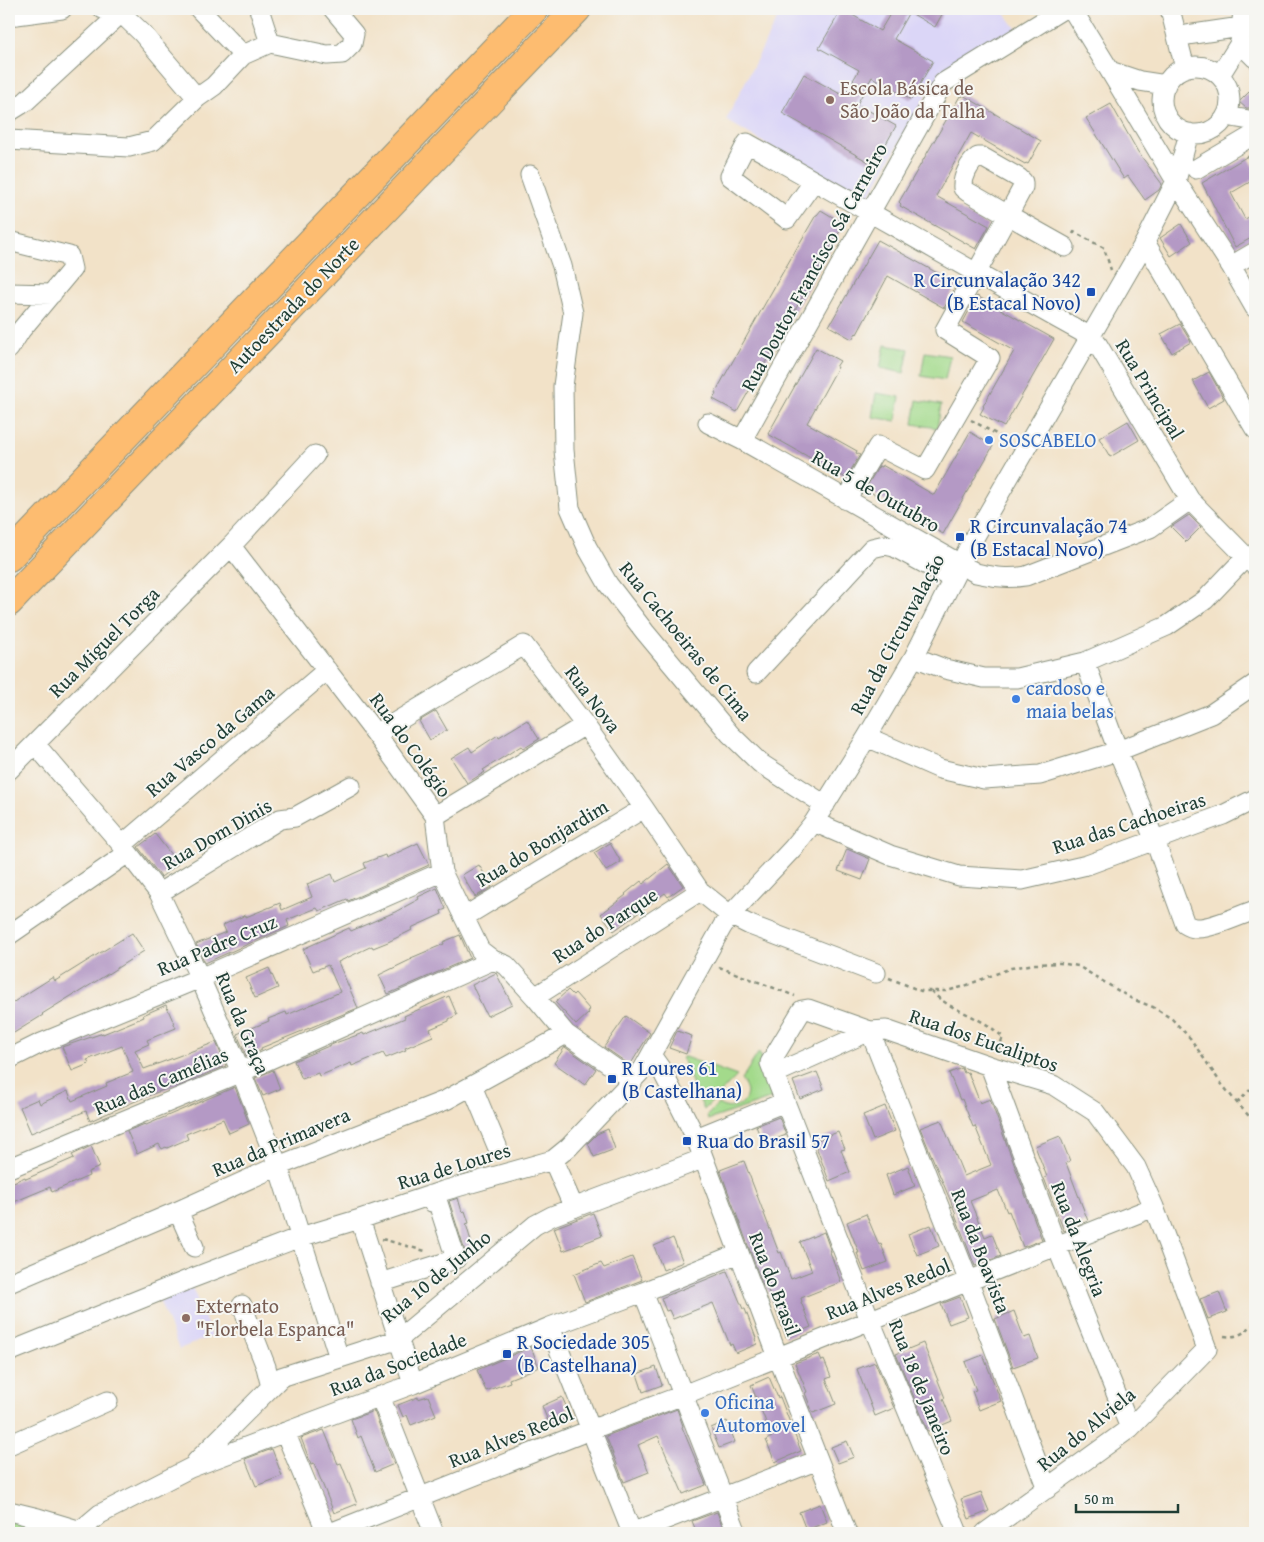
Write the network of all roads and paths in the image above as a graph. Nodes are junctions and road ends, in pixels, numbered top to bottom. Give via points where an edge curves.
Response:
1 (62, 9) edge
2 (199, 9) edge
3 (259, 9) edge
4 (333, 9) edge
5 (534, 9) edge
6 (577, 9) edge
7 (1063, 9) edge
8 (1072, 9) edge
9 (1170, 9) edge
10 (112, 11) edge
11 (9, 16) edge
12 (1242, 26) edge
13 (1187, 35) dead end
14 (270, 43) junction
15 (243, 55) junction
16 (1255, 58) edge
17 (1185, 68) junction
18 (1110, 71) junction
19 (1220, 75) junction
20 (1166, 85) junction
21 (197, 98) junction
22 (9, 112) edge
23 (1226, 116) junction
24 (1255, 121) edge
25 (1189, 133) junction
26 (1255, 134) edge
27 (9, 140) edge
28 (1196, 169) dead end
29 (530, 175) dead end
30 (1176, 180) junction
31 (814, 181) junction
32 (870, 213) junction
33 (9, 241) edge
34 (1146, 242) junction
35 (1066, 247) joint
36 (1255, 252) edge
37 (1231, 266) junction
38 (975, 273) junction
39 (1117, 291) junction
40 (9, 293) edge
41 (52, 294) junction
42 (1255, 308) edge
43 (1091, 337) junction
44 (9, 349) edge
45 (959, 413) junction
46 (708, 422) dead end
47 (1255, 429) edge
48 (742, 440) junction
49 (1026, 451) junction
50 (315, 455) dead end
51 (846, 500) junction
52 (1190, 500) junction
53 (231, 546) junction
54 (9, 557) edge
55 (1251, 561) edge
56 (957, 572) junction
57 (9, 602) edge
58 (914, 657) junction
59 (1085, 662) junction
60 (327, 670) junction
61 (756, 673) dead end
62 (1255, 684) edge
63 (585, 725) junction
64 (376, 734) junction
65 (867, 737) junction
66 (35, 744) junction
67 (1118, 751) junction
68 (9, 770) edge
69 (351, 786) dead end
70 (1255, 799) edge
71 (825, 805) junction
72 (644, 808) junction
73 (435, 816) junction
74 (814, 822) junction
75 (1155, 841) junction
76 (125, 849) junction
77 (784, 857) joint
78 (442, 872) junction
79 (700, 891) junction
80 (159, 894) junction
81 (1255, 910) edge
82 (730, 915) junction
83 (464, 917) junction
84 (9, 936) edge
85 (493, 960) junction
86 (703, 961) junction
87 (876, 972) joint
88 (200, 978) junction
89 (931, 991) junction
90 (535, 997) junction
91 (805, 1009) junction
92 (870, 1031) junction
93 (566, 1034) junction
94 (651, 1055) junction
95 (9, 1059) edge
96 (991, 1066) junction
97 (241, 1072) junction
98 (774, 1074) junction
99 (633, 1081) junction
100 (1255, 1085) edge
101 (472, 1086) junction
102 (785, 1102) junction
103 (1237, 1103) junction
104 (1255, 1119) edge
105 (696, 1138) junction
106 (497, 1146) dead end
107 (702, 1159) junction
108 (553, 1160) junction
109 (278, 1166) junction
110 (9, 1168) edge
111 (430, 1195) junction
112 (1154, 1207) junction
113 (574, 1208) junction
114 (178, 1211) junction
115 (363, 1227) junction
116 (300, 1237) junction
117 (194, 1247) dead end
118 (1057, 1247) junction
119 (739, 1253) junction
120 (456, 1259) junction
121 (969, 1282) junction
122 (9, 1283) edge
123 (380, 1283) junction
124 (643, 1292) junction
125 (242, 1305) dead end
126 (870, 1320) junction
127 (1255, 1322) edge
128 (550, 1327) junction
129 (1224, 1336) dead end
130 (399, 1338) junction
131 (1207, 1349) joint
132 (9, 1352) edge
133 (778, 1357) junction
134 (339, 1358) junction
135 (413, 1384) junction
136 (271, 1388) junction
137 (683, 1395) junction
138 (380, 1396) junction
139 (108, 1401) dead end
140 (1130, 1428) junction
141 (590, 1430) junction
142 (285, 1432) junction
143 (9, 1445) edge
144 (818, 1460) junction
145 (190, 1468) junction
146 (1048, 1489) junction
147 (420, 1498) junction
148 (723, 1498) junction
149 (9, 1511) edge
150 (70, 1531) edge
151 (329, 1533) edge
152 (434, 1533) edge
153 (632, 1533) edge
154 (737, 1533) edge
155 (847, 1533) edge
156 (958, 1533) edge
157 (985, 1533) edge

1 - 11 street
2 - 15 street
3 - 14 street
4 - 14 street via 354,34 352,44 342,54 327,55
5 - 54 highway, Autoestrada do Norte
6 - 57 highway, Autoestrada do Norte
7 - 32 street, Rua Doutor Francisco Sá Carneiro via 943,83
8 - 18 street
9 - 17 street
10 - 21 street via 142,33
10 - 22 street via 25,102
12 - 13 street
12 - 16 street
12 - 19 street
14 - 15 street
15 - 21 street via 214,86
17 - 19 street via 1200,66
17 - 20 street via 1174,74
18 - 20 street
18 - 30 street
19 - 23 street via 1229,90
20 - 25 street via 1162,96 1163,108 1176,127
21 - 27 street via 153,141 129,147
23 - 24 street
23 - 25 street via 1207,132
25 - 30 street, Rua da Circunvalação
26 - 28 street
29 - 71 street, Rua Cachoeiras de Cima via 562,266 573,313 563,386 564,450 570,508 587,547 608,584 730,734 760,763
30 - 34 street, Rua da Circunvalação
30 - 37 street
31 - 31 street, Rua Principal via 747,143 730,176 787,219
31 - 32 street, Rua Principal
32 - 38 street, Rua Principal
32 - 48 street, Rua Doutor Francisco Sá Carneiro
33 - 41 street via 69,256 72,269
34 - 39 street, Rua da Circunvalação
34 - 47 street
35 - 38 street via 1008,215
35 - 39 path via 1074,232 1104,248
36 - 37 street
37 - 42 street
38 - 43 street, Rua Principal
38 - 45 street via 945,330 990,358
39 - 43 street, Rua da Circunvalação
40 - 41 street
41 - 44 street via 20,330
43 - 49 street, Rua da Circunvalação
43 - 52 street, Rua Principal
45 - 49 path
45 - 51 street via 925,470 878,446
46 - 48 street, Rua 5 de Outubro
48 - 51 street, Rua 5 de Outubro
49 - 56 street, Rua da Circunvalação
50 - 53 street, Rua Miguel Torga
51 - 56 street, Rua 5 de Outubro
52 - 55 street, Rua Principal
52 - 56 street, Rua 5 de Outubro via 1150,528 1026,576 996,578
53 - 60 street, Rua do Colégio
53 - 66 street, Rua Miguel Torga
55 - 59 street via 1205,600 1167,626
56 - 58 street, Rua da Circunvalação
56 - 61 street via 894,547 872,548
58 - 59 street via 945,669 984,678 1017,678
58 - 65 street, Rua da Circunvalação
59 - 67 street
60 - 64 street, Rua do Colégio
60 - 76 street, Rua Vasco da Gama
62 - 67 street via 1211,714
63 - 64 street, Rua Nova via 524,646
63 - 72 street, Rua Nova
63 - 73 street
64 - 73 street, Rua do Colégio
65 - 67 street via 940,769 984,779 1040,775
65 - 71 street, Rua da Circunvalação
66 - 68 street, Rua Miguel Torga
66 - 76 street, Rua da Graça
67 - 75 street
69 - 80 street, Rua Dom Dinis via 295,818 280,819
70 - 75 street, Rua das Cachoeiras
71 - 74 street, Rua da Circunvalação
72 - 79 street, Rua Nova
72 - 83 street, Rua do Bonjardim
73 - 78 street, Rua do Colégio
74 - 75 street, Rua das Cachoeiras via 890,855 959,876 1022,880 1087,865
74 - 77 street, Rua da Circunvalação
75 - 81 street via 1184,924 1192,928 1210,926
76 - 80 street, Rua da Graça
76 - 84 street, Rua Vasco da Gama
77 - 82 street, Rua de Loures
78 - 83 street, Rua do Colégio
78 - 88 street, Rua Padre Cruz
79 - 82 street, Rua Nova
79 - 90 street, Rua do Parque
80 - 88 street, Rua da Graça
82 - 86 street, Rua de Loures
82 - 87 street, Rua Nova
83 - 85 street, Rua do Colégio via 480,950
85 - 90 street, Rua do Colégio via 506,965
85 - 97 street, Rua das Camélias
86 - 91 path via 787,992 806,1001
86 - 94 street, Rua de Loures
87 - 89 path via 920,991
88 - 95 street, Rua Padre Cruz
88 - 97 street, Rua da Graça
89 - 96 path via 948,1006 986,1024 1003,1037
89 - 103 path via 946,992 1011,968 1060,963 1078,966 1172,1019 1190,1038
90 - 93 street, Rua do Colégio
91 - 92 street, Rua dos Eucaliptos
91 - 98 street, Rua 18 de Janeiro via 770,1064
92 - 96 street, Rua dos Eucaliptos via 886,1030
92 - 98 street
92 - 121 street, Rua da Boavista
93 - 99 street, Rua do Colégio
93 - 101 street, Rua da Primavera
94 - 99 street, Rua de Loures
94 - 105 street, Rua do Brasil
96 - 112 street, Rua dos Eucaliptos via 1053,1086 1095,1112 1136,1168
96 - 118 street, Rua da Alegria
97 - 109 street, Rua da Graça
97 - 110 street, Rua das Camélias
98 - 102 street, Rua 18 de Janeiro
99 - 108 street, Rua de Loures
100 - 103 path
101 - 106 street
101 - 109 street, Rua da Primavera via 446,1100
102 - 105 street
102 - 126 street, Rua 18 de Janeiro
103 - 104 path
105 - 107 street, Rua do Brasil
107 - 113 street, Rua 10 de Junho
107 - 119 street, Rua do Brasil
108 - 111 street, Rua de Loures
108 - 113 street
109 - 114 street, Rua da Primavera
109 - 116 street, Rua da Graça
111 - 115 street, Rua de Loures
111 - 120 street via 432,1202 437,1200
112 - 118 street, Rua Alves Redol
112 - 131 street, Rua dos Eucaliptos
113 - 130 street, Rua 10 de Junho via 535,1225
114 - 117 street
114 - 122 street, Rua da Primavera
115 - 116 street, Rua de Loures
115 - 120 path
115 - 123 street
116 - 132 street, Rua de Loures
116 - 134 street, Rua da Graça
118 - 121 street, Rua Alves Redol
118 - 140 street, Rua da Alegria
119 - 124 street, Rua da Sociedade
119 - 133 street, Rua do Brasil
120 - 123 street
121 - 126 street, Rua Alves Redol
121 - 146 street, Rua da Boavista
123 - 130 street
124 - 128 street, Rua da Sociedade
124 - 137 street
125 - 136 street
126 - 133 street, Rua Alves Redol
126 - 156 street, Rua 18 de Janeiro
127 - 129 path via 1235,1337
128 - 135 street, Rua da Sociedade
128 - 141 street
130 - 134 street, Rua 10 de Junho
130 - 135 street
131 - 140 street, Rua do Alviela
133 - 137 street, Rua Alves Redol
133 - 144 street, Rua do Brasil
134 - 136 street, Rua 10 de Junho via 281,1377
135 - 138 street, Rua da Sociedade
136 - 145 street, Rua 10 de Junho
137 - 141 street, Rua Alves Redol
137 - 148 street
138 - 142 street, Rua da Sociedade
138 - 147 street
139 - 143 street
140 - 146 street, Rua do Alviela
141 - 147 street, Rua Alves Redol
141 - 153 street
142 - 145 street, Rua da Sociedade
142 - 151 street
144 - 148 street
144 - 155 street, Rua do Brasil
145 - 150 street, Rua da Sociedade
146 - 157 street, Rua do Alviela
147 - 151 street, Rua Alves Redol
147 - 152 street
148 - 153 street
148 - 154 street
149 - 150 street

